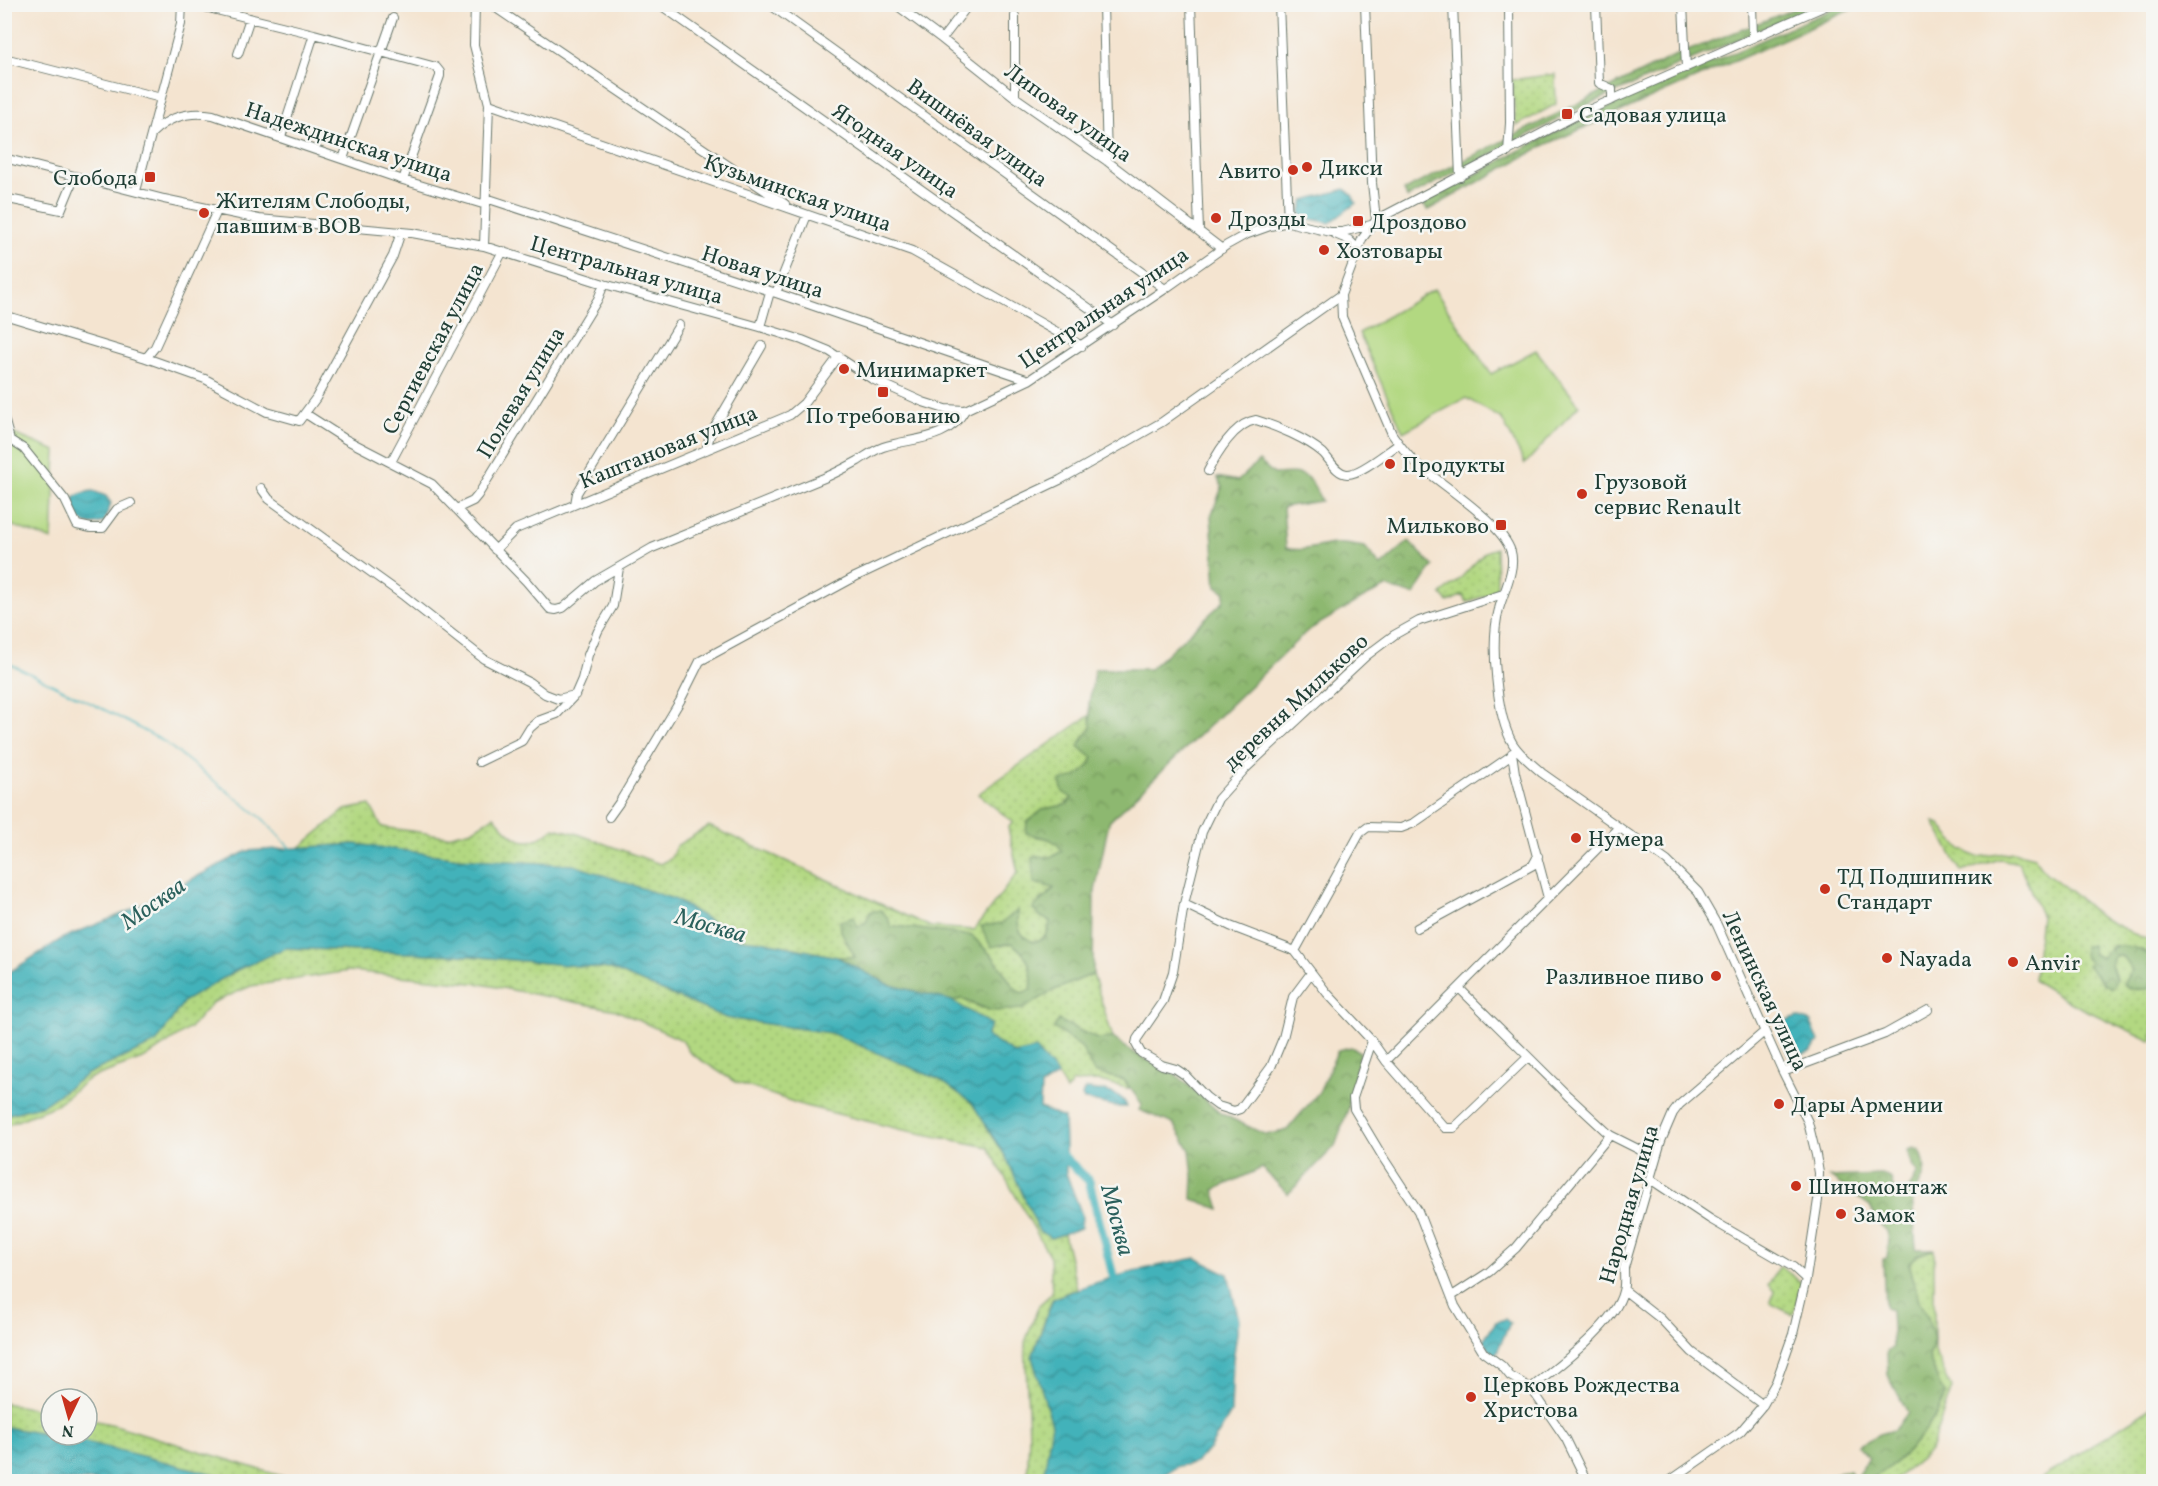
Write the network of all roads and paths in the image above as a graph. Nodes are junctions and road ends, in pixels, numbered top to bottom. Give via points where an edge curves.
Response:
1 (182, 4) edge
2 (192, 4) edge
3 (475, 4) edge
4 (490, 4) edge
5 (659, 4) edge
6 (769, 4) edge
7 (896, 4) edge
8 (969, 4) edge
9 (1103, 4) edge
10 (1191, 4) edge
11 (1279, 4) edge
12 (1365, 4) edge
13 (1453, 4) edge
14 (1509, 4) edge
15 (1596, 4) edge
16 (1683, 4) edge
17 (1752, 4) edge
18 (1830, 4) edge
19 (1015, 16) dead end
20 (250, 18) junction
21 (393, 18) dead end
22 (314, 34) junction
23 (1753, 38) junction
24 (942, 39) junction
25 (382, 53) junction
26 (238, 54) dead end
27 (4, 58) edge
28 (1686, 68) junction
29 (1015, 97) junction
30 (161, 98) junction
31 (1612, 100) junction
32 (489, 104) junction
33 (153, 132) junction
34 (281, 137) junction
35 (1508, 152) junction
36 (4, 158) edge
37 (344, 159) junction
38 (1107, 161) junction
39 (75, 176) junction
40 (1460, 177) junction
41 (403, 180) junction
42 (136, 191) junction
43 (4, 198) edge
44 (486, 201) junction
45 (794, 210) junction
46 (217, 211) junction
47 (807, 215) junction
48 (1288, 222) junction
49 (1373, 222) junction
50 (1199, 231) junction
51 (401, 232) junction
52 (1330, 232) junction
53 (484, 246) junction
54 (1222, 249) junction
55 (1358, 249) junction
56 (503, 251) junction
57 (604, 284) junction
58 (1165, 289) junction
59 (773, 292) junction
60 (1341, 295) junction
61 (4, 315) edge
62 (679, 325) dead end
63 (1113, 325) junction
64 (760, 327) junction
65 (762, 346) dead end
66 (1082, 346) junction
67 (838, 356) junction
68 (146, 358) junction
69 (1029, 380) junction
70 (965, 410) junction
71 (306, 414) junction
72 (4, 418) edge
73 (7, 441) edge
74 (1399, 444) junction
75 (706, 450) junction
76 (391, 462) junction
77 (1208, 471) dead end
78 (261, 488) dead end
79 (131, 503) dead end
80 (574, 504) junction
81 (456, 509) junction
82 (495, 550) junction
83 (620, 568) junction
84 (1503, 594) junction
85 (575, 694) junction
86 (1514, 746) junction
87 (1512, 754) junction
88 (478, 762) dead end
89 (609, 817) dead end
90 (1619, 827) junction
91 (1537, 852) junction
92 (1548, 898) junction
93 (1184, 904) junction
94 (1417, 928) dead end
95 (1295, 951) junction
96 (1311, 974) junction
97 (1459, 988) junction
98 (1928, 1010) dead end
99 (1764, 1032) junction
100 (1371, 1043) junction
101 (1527, 1058) junction
102 (1386, 1061) junction
103 (1783, 1072) junction
104 (1610, 1135) junction
105 (1660, 1141) junction
106 (1641, 1150) junction
107 (1653, 1167) junction
108 (1650, 1179) junction
109 (1806, 1280) junction
110 (1624, 1290) junction
111 (1452, 1296) junction
112 (1528, 1387) junction
113 (1763, 1405) junction
114 (1587, 1482) edge
115 (1668, 1482) edge

1 - 30 street via 181,24
2 - 20 street
3 - 32 street via 474,45
4 - 45 street
5 - 63 street, Ягодная улица
6 - 58 street, Вишнёвая улица
7 - 24 street, Липовая улица
8 - 24 street
9 - 38 street
10 - 50 street
11 - 48 street
12 - 49 street
13 - 40 street
14 - 35 street
15 - 31 street via 1599,83 1612,89
16 - 28 street
17 - 23 street
18 - 23 street, Центральная улица
19 - 29 street
20 - 22 street
20 - 26 street
21 - 25 street
22 - 25 street
22 - 34 street
23 - 28 street, Центральная улица
24 - 29 street, Липовая улица
25 - 37 street
25 - 41 street via 436,67 440,72
27 - 30 street
28 - 31 street, Центральная улица
29 - 38 street, Липовая улица
30 - 33 street
31 - 35 street, Центральная улица
32 - 44 street
32 - 45 street, Кузьминская улица
33 - 34 street, Надеждинская улица via 169,119 200,113
33 - 42 street
34 - 37 street, Надеждинская улица
35 - 40 street, Центральная улица
36 - 39 street, Центральная улица
37 - 41 street, Надеждинская улица
38 - 50 street, Липовая улица
39 - 42 street, Центральная улица
39 - 43 street via 61,210
40 - 49 street, Центральная улица
41 - 44 street, Надеждинская улица
42 - 46 street, Центральная улица
44 - 53 street
44 - 59 street, Новая улица
45 - 47 street, Кузьминская улица
46 - 51 street, Центральная улица via 260,219
46 - 68 street via 155,348
47 - 59 street
47 - 66 street, Кузьминская улица via 912,251
48 - 52 street, Центральная улица
48 - 54 street, Центральная улица via 1245,235
49 - 52 street, Центральная улица
49 - 55 street
50 - 54 street, Липовая улица
51 - 53 street, Центральная улица
51 - 71 street via 393,256
52 - 55 street via 1349,240
53 - 56 street, Центральная улица
54 - 58 street, Центральная улица
55 - 60 street
56 - 57 street, Центральная улица
56 - 76 street, Сергиевская улица
57 - 64 street, Центральная улица
57 - 81 street, Полевая улица via 478,495
58 - 63 street, Центральная улица
59 - 64 street
59 - 69 street, Новая улица
60 - 74 street via 1342,317
60 - 89 street via 1134,439 1060,480 855,577 700,661
61 - 68 street
62 - 80 street
63 - 66 street, Центральная улица
64 - 67 street, Центральная улица
65 - 75 street via 710,435
66 - 69 street, Центральная улица
67 - 70 street, Центральная улица via 872,379 923,402
67 - 75 street, Каштановая улица via 798,410
68 - 71 street via 205,379 267,412 299,421
69 - 70 street, Центральная улица
70 - 83 street via 959,421 944,432 882,447 834,473 652,548
71 - 76 street
72 - 73 street
73 - 79 street via 24,449 64,500 77,525 103,528 117,509
74 - 77 street via 1359,471 1346,474 1312,446 1256,420 1248,421 1219,452
74 - 84 street via 1499,532 1512,554
75 - 80 street, Каштановая улица
76 - 81 street via 432,484
78 - 85 street via 268,499 404,596 484,659 558,699
80 - 82 street, Каштановая улица via 516,529
81 - 82 street
82 - 83 street via 550,609 556,610
83 - 85 street via 613,606 598,631
84 - 86 street via 1495,654 1502,711
84 - 93 street, деревня Мильково via 1419,621 1394,635 1245,768 1218,799 1202,832
85 - 88 street via 557,714 530,728 522,741
86 - 87 street
86 - 90 street, Ленинская улица via 1525,759
87 - 91 street
87 - 95 street via 1414,823 1401,828 1368,827 1360,832
90 - 92 street
90 - 99 street, Ленинская улица via 1667,861 1698,892 1717,925
91 - 92 street
91 - 94 street via 1533,865
92 - 97 street
93 - 95 street
93 - 96 street, деревня Мильково via 1173,972 1163,1001 1136,1044 1141,1053 1176,1069 1218,1106 1240,1109 1271,1067 1293,997
95 - 96 street
96 - 100 street
97 - 101 street
97 - 102 street
98 - 103 street via 1885,1034
99 - 103 street, Ленинская улица
99 - 105 street, Народная улица via 1679,1105
100 - 102 street
100 - 111 street via 1353,1098 1354,1109 1418,1211
101 - 102 street via 1449,1129
101 - 104 street
103 - 109 street, Ленинская улица via 1808,1122 1819,1173
104 - 106 street
104 - 111 street via 1516,1248
105 - 106 street
105 - 107 street, Народная улица
106 - 107 street
107 - 108 street, Народная улица
108 - 109 street via 1793,1267
108 - 110 street, Народная улица via 1624,1268
109 - 113 street, Ленинская улица via 1793,1334 1776,1382
110 - 112 street, Народная улица via 1614,1313 1581,1346
110 - 113 street via 1661,1319 1692,1352
111 - 112 street via 1483,1352
112 - 114 street via 1566,1439
113 - 115 street, Ленинская улица via 1740,1432

